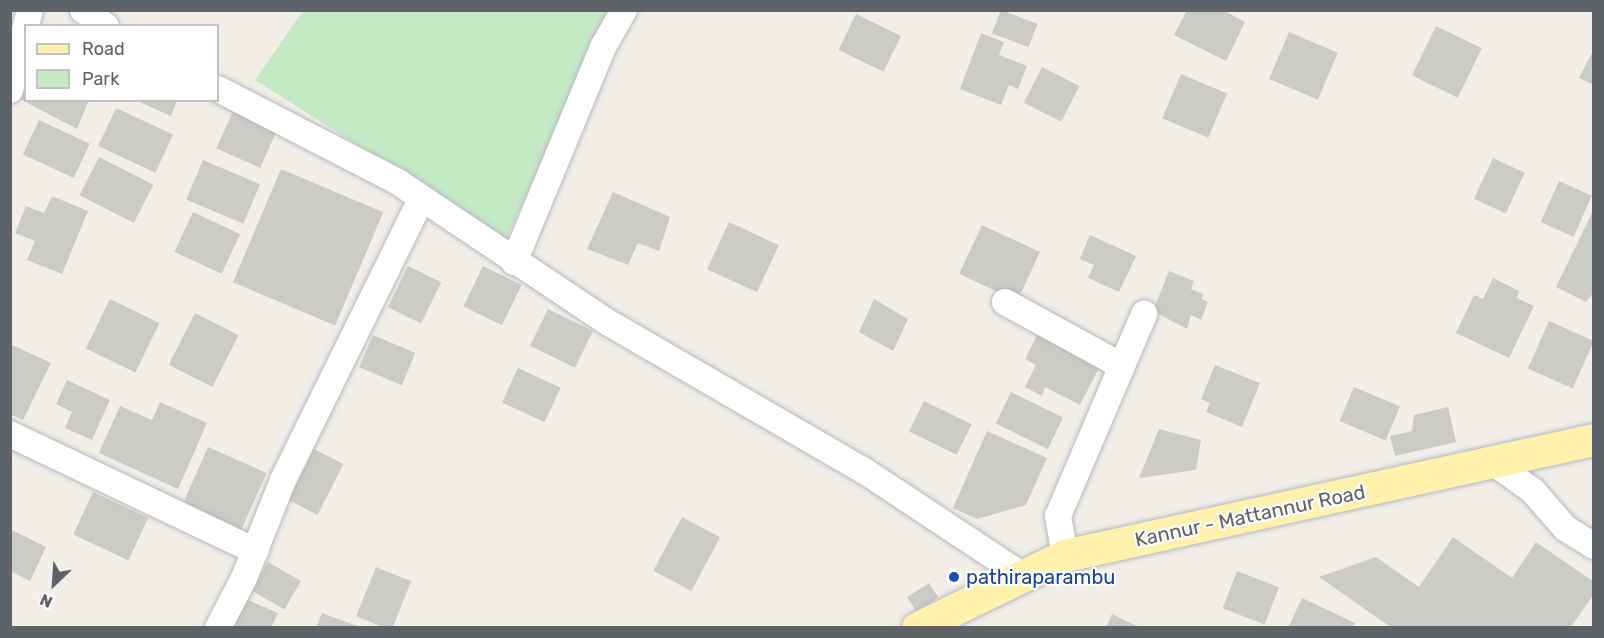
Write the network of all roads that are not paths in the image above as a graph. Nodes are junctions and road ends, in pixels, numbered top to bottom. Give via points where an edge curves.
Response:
1 (83, 10) edge
2 (624, 10) edge
3 (103, 24) edge
4 (24, 34) edge
5 (10, 90) edge
6 (219, 90) edge
7 (422, 198) junction
8 (514, 262) junction
9 (1005, 302) dead end
10 (1144, 314) dead end
11 (1122, 366) junction
12 (10, 434) edge
13 (1593, 440) edge
14 (1494, 463) junction
15 (1593, 546) edge
16 (255, 551) junction
17 (1065, 556) junction
18 (1023, 576) junction
19 (959, 618) edge
20 (218, 627) edge
21 (918, 627) edge

1 - 3 street
2 - 8 street via 603,47
4 - 5 street
6 - 7 street
7 - 8 street
7 - 16 street via 283,480
8 - 18 street via 620,329 863,470
9 - 11 street
10 - 11 street
11 - 17 street via 1058,516
12 - 16 street
13 - 14 main road, Kannur - Mattannur Road
14 - 15 street via 1533,491 1565,528
14 - 17 main road, Kannur - Mattannur Road
16 - 20 street
17 - 18 main road, Kannur - Mattannur Road
18 - 19 main road, Kannur - Mattannur Road
19 - 21 main road, Kannur - Mattannur Road

